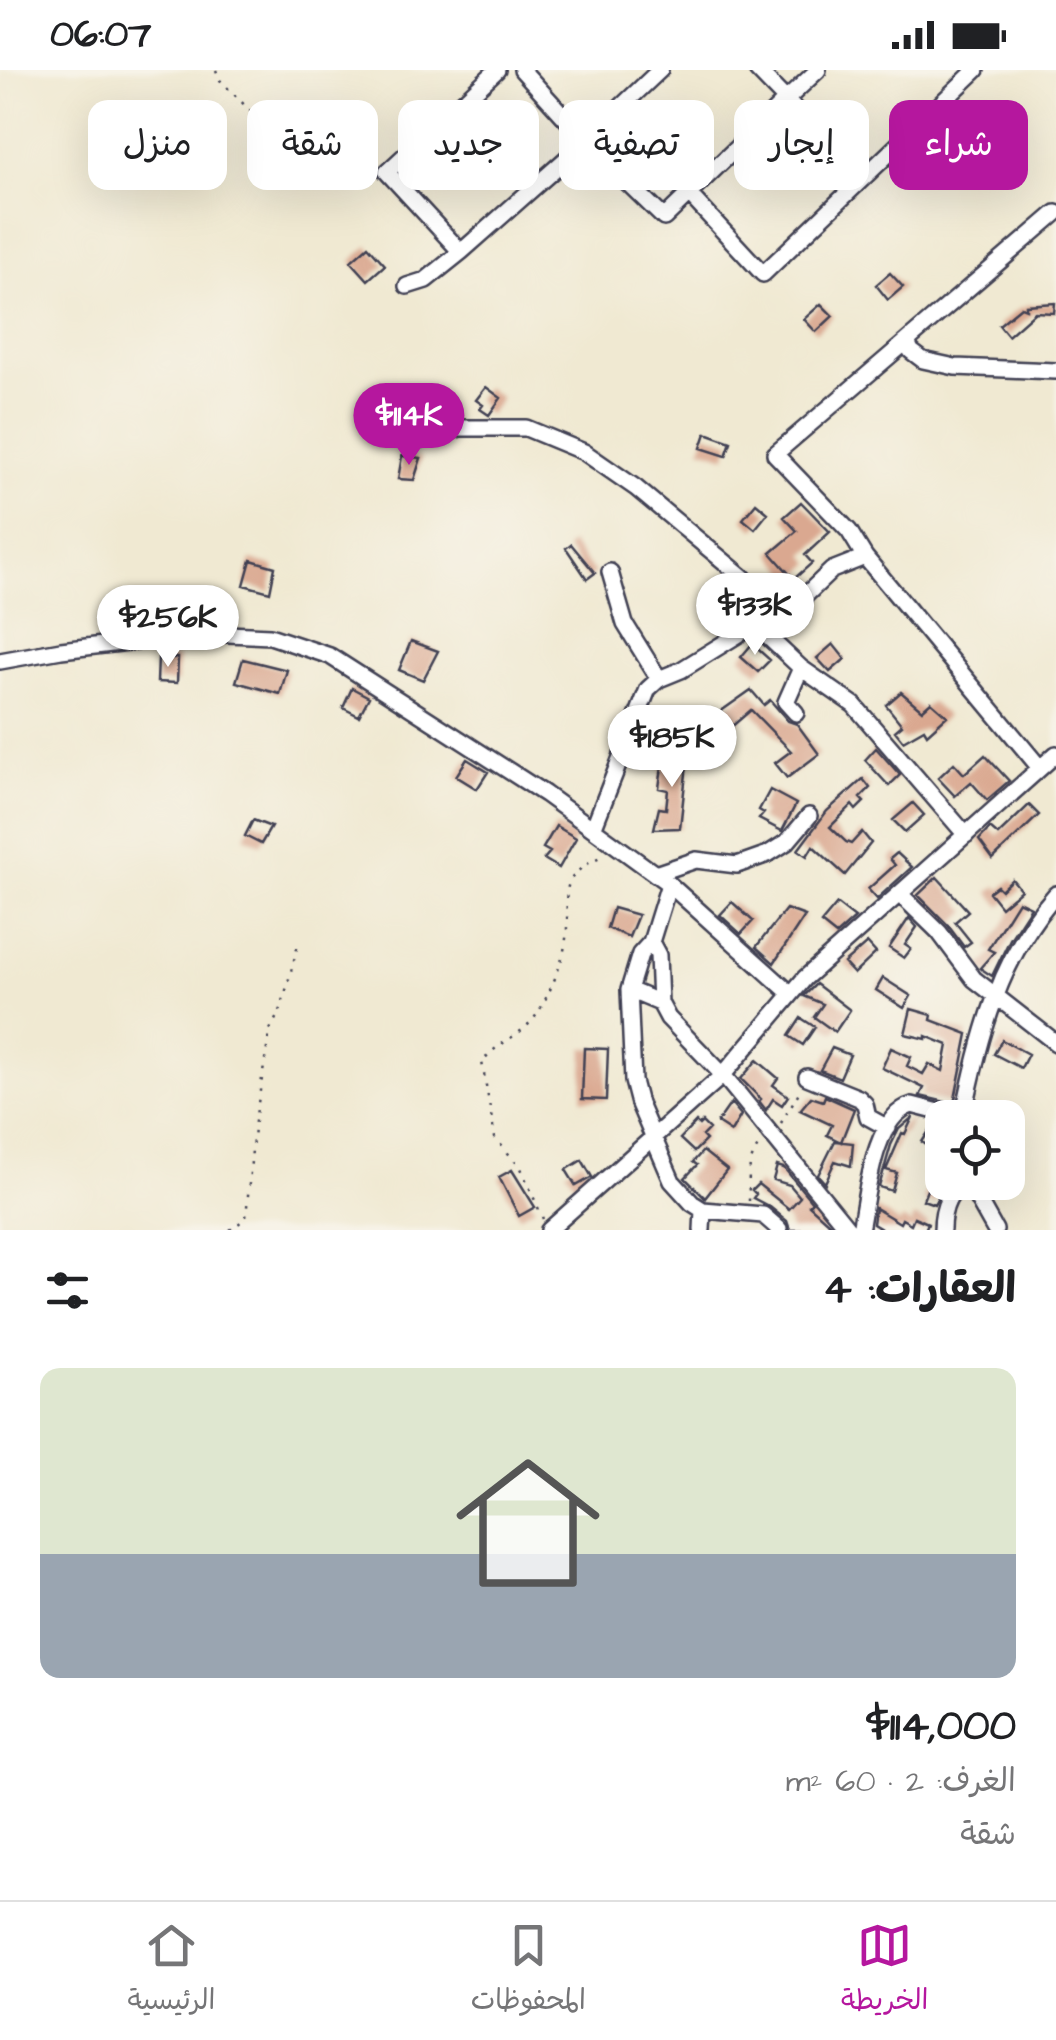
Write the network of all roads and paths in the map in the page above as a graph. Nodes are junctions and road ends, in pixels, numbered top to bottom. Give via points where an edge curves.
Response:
1 (216, 70) edge
2 (497, 70) edge
3 (522, 70) edge
4 (660, 70) edge
5 (757, 70) edge
6 (818, 70) edge
7 (976, 70) edge
8 (628, 100) edge
9 (786, 100) joint
10 (559, 110) edge
11 (734, 151) edge
12 (559, 164) edge
13 (387, 172) junction
14 (869, 172) edge
15 (636, 190) edge
16 (851, 190) edge
17 (690, 194) junction
18 (1056, 213) edge
19 (461, 252) junction
20 (407, 286) dead end
21 (908, 341) junction
22 (1056, 371) edge
23 (420, 439) dead end
24 (866, 557) junction
25 (610, 572) dead end
26 (758, 630) junction
27 (0, 662) edge
28 (801, 668) junction
29 (658, 680) junction
30 (796, 713) dead end
31 (1056, 754) edge
32 (1040, 768) junction
33 (810, 816) dead end
34 (593, 829) junction
35 (966, 835) junction
36 (619, 848) junction
37 (662, 879) junction
38 (900, 894) junction
39 (1056, 894) edge
40 (298, 941) dead end
41 (651, 942) junction
42 (629, 990) junction
43 (792, 994) junction
44 (996, 996) junction
45 (660, 1003) junction
46 (1056, 1043) edge
47 (723, 1075) junction
48 (806, 1078) dead end
49 (967, 1100) edge
50 (925, 1110) edge
51 (888, 1128) junction
52 (652, 1138) junction
53 (949, 1200) edge
54 (978, 1200) edge
55 (703, 1210) junction
56 (780, 1229) edge
57 (230, 1230) edge
58 (548, 1230) edge
59 (702, 1230) edge
60 (849, 1230) edge
61 (860, 1230) edge
62 (942, 1230) edge
63 (995, 1230) edge

1 - 13 path via 282,143 334,184 362,183
2 - 13 street
3 - 10 street
4 - 8 street
5 - 9 street
6 - 9 street
7 - 14 street
11 - 17 street
12 - 19 street
13 - 19 street
15 - 17 street via 664,218
16 - 17 street via 763,274
18 - 21 street
19 - 20 street via 426,280
21 - 22 street via 923,360 955,367
21 - 24 street via 774,454
23 - 26 street via 460,428 526,428 584,452 744,578
24 - 26 street via 832,570
24 - 32 street
25 - 29 street via 625,624
26 - 28 street
26 - 29 street
27 - 34 street via 205,633 270,636 330,656
28 - 30 street via 786,702
28 - 35 street via 854,705
29 - 34 street via 648,688
31 - 32 street
32 - 35 street
33 - 37 street via 768,854 737,865 696,860
34 - 36 street
35 - 38 street
36 - 37 street
36 - 58 path via 578,867 568,880 565,946 540,1011 482,1062 495,1138 521,1168
37 - 41 street
37 - 43 street
38 - 43 street
38 - 44 street
39 - 44 street via 1024,933
40 - 57 path via 270,1030 246,1218
41 - 42 street
41 - 45 street via 658,955
42 - 45 street
42 - 52 street via 633,1081
43 - 47 street
44 - 46 street
44 - 49 street
45 - 47 street
47 - 52 street
47 - 60 street
48 - 51 street via 859,1098 868,1117
50 - 51 street via 908,1106
51 - 61 street via 870,1174
52 - 55 street via 672,1181
52 - 58 street
53 - 62 street
54 - 63 street
55 - 56 street via 763,1215
55 - 59 street

